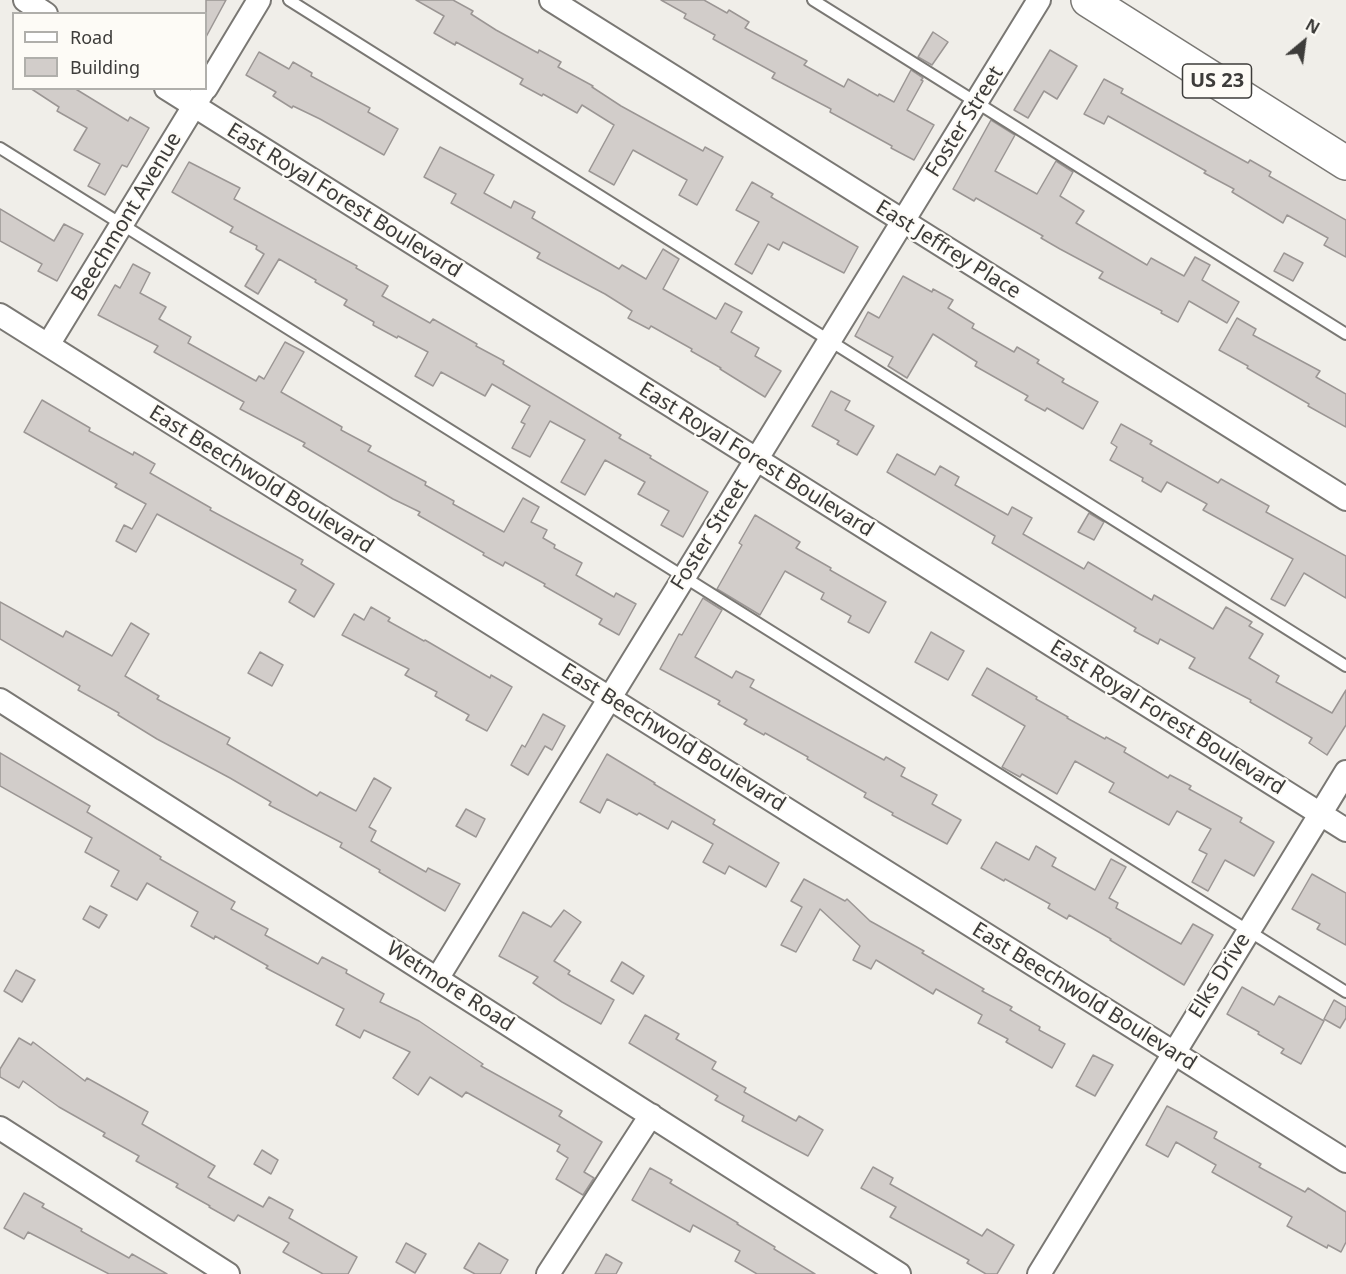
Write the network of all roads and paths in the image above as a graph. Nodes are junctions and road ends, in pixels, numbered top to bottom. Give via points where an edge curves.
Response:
1 (25, 0) edge
2 (259, 0) edge
3 (289, 0) edge
4 (551, 0) edge
5 (813, 0) edge
6 (1040, 0) edge
7 (1088, 0) edge
8 (43, 12) edge
9 (207, 86) edge
10 (178, 90) edge
11 (202, 94) edge
12 (977, 103) junction
13 (0, 148) edge
14 (1345, 161) edge
15 (903, 222) junction
16 (122, 224) junction
17 (0, 315) edge
18 (1346, 334) edge
19 (830, 341) junction
20 (48, 345) junction
21 (756, 460) junction
22 (1346, 499) edge
23 (684, 577) junction
24 (1346, 666) edge
25 (610, 698) junction
26 (0, 700) edge
27 (1346, 772) edge
28 (1320, 814) junction
29 (1346, 830) edge
30 (1249, 930) junction
31 (437, 979) junction
32 (1346, 992) edge
33 (1173, 1052) junction
34 (651, 1115) junction
35 (0, 1128) edge
36 (1346, 1161) edge
37 (228, 1274) edge
38 (548, 1274) edge
39 (899, 1274) edge
40 (1039, 1274) edge

1 - 8 street
2 - 9 street, Beechmont Avenue
3 - 19 lane
4 - 15 street, East Jeffrey Place
5 - 12 lane
6 - 12 street, Foster Street
7 - 14 main road, US 23
10 - 11 street, East Royal Forest Boulevard
11 - 16 street, Beechmont Avenue
11 - 21 street, East Royal Forest Boulevard
12 - 15 street, Foster Street
12 - 18 lane
13 - 16 lane
15 - 19 street, Foster Street
15 - 22 street, East Jeffrey Place
16 - 20 street, Beechmont Avenue
16 - 23 lane
17 - 20 street, East Beechwold Boulevard
19 - 21 street, Foster Street
19 - 24 lane
20 - 25 street, East Beechwold Boulevard
21 - 23 street, Foster Street
21 - 28 street, East Royal Forest Boulevard
23 - 25 street, Foster Street
23 - 30 lane
25 - 31 street, Foster Street
25 - 33 street, East Beechwold Boulevard
26 - 31 street, Wetmore Road
27 - 28 street, Elks Drive
28 - 29 street, East Royal Forest Boulevard
28 - 30 street, Elks Drive
30 - 32 lane
30 - 33 street, Elks Drive
31 - 34 street, Wetmore Road
33 - 36 street, East Beechwold Boulevard
33 - 40 street, Elks Drive
34 - 38 street
34 - 39 street, Wetmore Road
35 - 37 street

